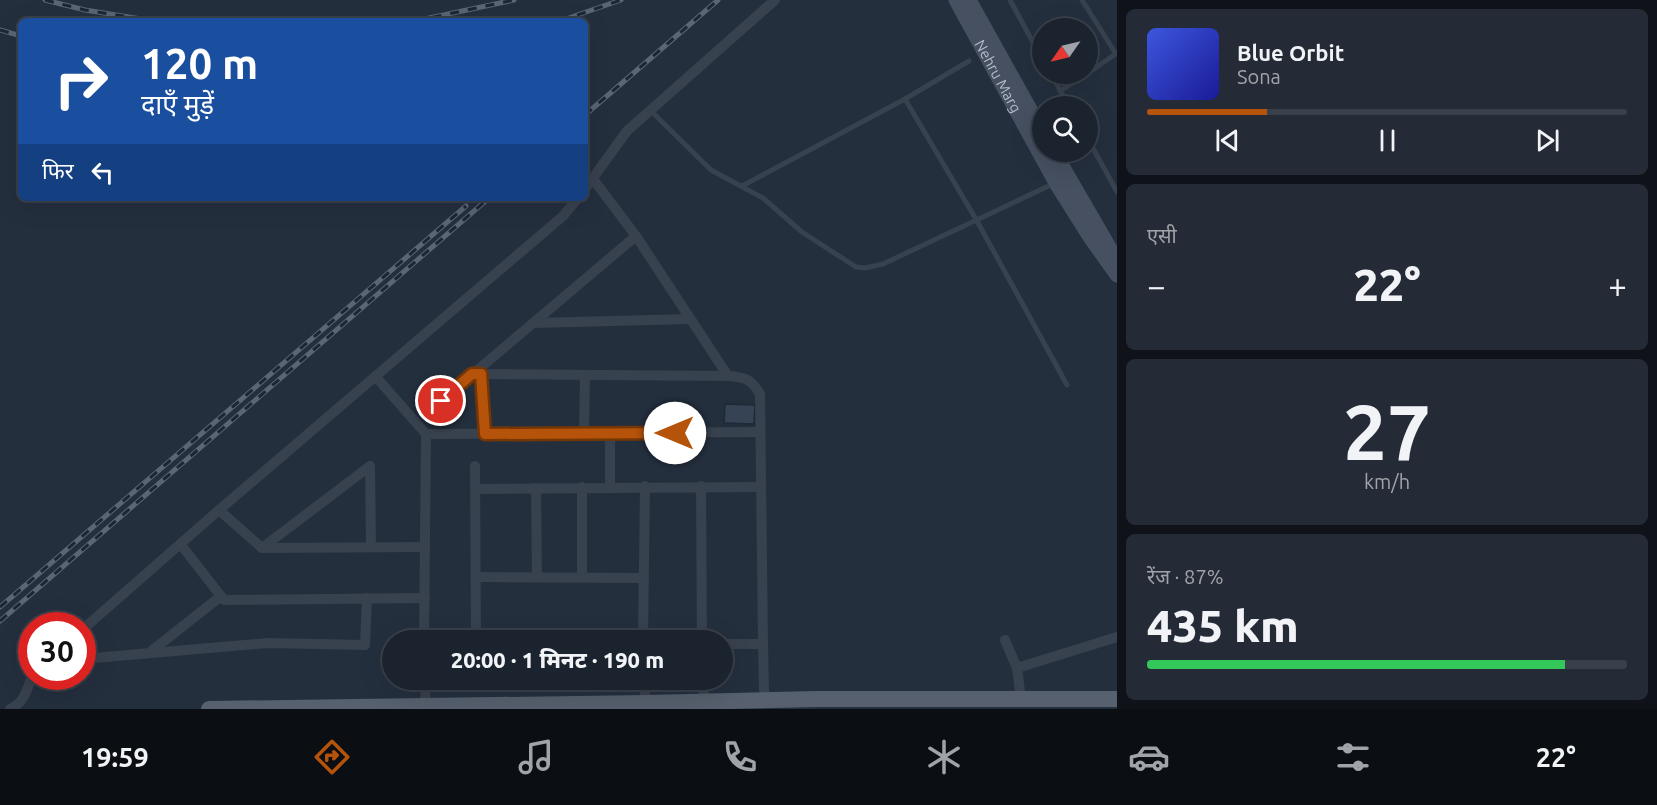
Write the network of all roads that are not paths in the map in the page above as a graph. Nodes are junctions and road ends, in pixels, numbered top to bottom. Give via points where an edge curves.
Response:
1 (775, 0) edge
2 (956, 0) edge
3 (969, 0) edge
4 (1010, 0) edge
5 (1082, 0) edge
6 (1032, 41) edge
7 (1117, 53) edge
8 (969, 61) dead end
9 (1098, 66) edge
10 (1056, 84) edge
11 (1070, 84) edge
12 (1060, 91) junction
13 (1063, 96) edge
14 (905, 99) junction
15 (650, 110) junction
16 (1032, 113) edge
17 (1098, 157) edge
18 (1060, 162) edge
19 (593, 179) junction
20 (1056, 183) junction
21 (588, 185) edge
22 (742, 186) junction
23 (1117, 192) edge
24 (576, 201) edge
25 (977, 221) junction
26 (636, 236) junction
27 (1117, 262) edge
28 (1117, 275) edge
29 (690, 319) junction
30 (533, 323) junction
31 (477, 374) junction
32 (585, 375) junction
33 (728, 376) junction
34 (376, 377) junction
35 (1067, 385) dead end
36 (441, 401) dead end
37 (760, 432) junction
38 (585, 433) junction
39 (610, 433) junction
40 (426, 434) junction
41 (485, 434) junction
42 (476, 466) dead end
43 (645, 486) junction
44 (701, 486) junction
45 (582, 487) junction
46 (610, 487) junction
47 (761, 487) junction
48 (536, 488) junction
49 (476, 489) junction
50 (219, 510) junction
51 (181, 544) junction
52 (370, 547) junction
53 (425, 547) junction
54 (262, 548) junction
55 (476, 577) junction
56 (537, 577) junction
57 (582, 577) junction
58 (644, 578) junction
59 (221, 596) junction
60 (367, 598) junction
61 (425, 598) junction
62 (96, 618) edge
63 (424, 630) edge
64 (476, 630) edge
65 (643, 630) edge
66 (702, 630) edge
67 (1117, 637) edge
68 (1005, 640) dead end
69 (733, 644) edge
70 (763, 644) junction
71 (148, 654) junction
72 (96, 658) edge
73 (1017, 668) junction
74 (27, 690) edge
75 (426, 690) edge
76 (647, 690) edge
77 (703, 690) edge
78 (1021, 699) junction
79 (1117, 699) edge
80 (766, 700) junction
81 (704, 702) junction
82 (926, 704) edge
83 (1059, 704) edge
84 (650, 705) edge
85 (425, 706) junction
86 (10, 709) edge
87 (209, 709) edge

1 - 15 street
2 - 20 street, Nehru Marg
3 - 16 street
4 - 6 lane
5 - 7 lane
7 - 9 lane
8 - 14 lane
10 - 12 lane
11 - 12 lane
12 - 13 lane
14 - 22 lane
14 - 25 lane
15 - 19 street via 617,142
15 - 22 lane via 711,170
17 - 23 lane
18 - 27 street
19 - 21 street
19 - 26 street
20 - 25 lane
20 - 28 street, Nehru Marg
22 - 25 lane via 856,267 883,264
24 - 34 street
25 - 35 lane
26 - 29 street
26 - 30 street
29 - 30 street
29 - 33 street
30 - 31 street
31 - 32 street
31 - 36 street
31 - 41 street
32 - 33 street
32 - 38 street
33 - 37 street via 745,377 760,394
34 - 40 street
34 - 50 street
37 - 39 street
37 - 47 street
38 - 39 street
38 - 41 street
39 - 46 street
40 - 41 street
40 - 53 street
42 - 49 street
43 - 44 street
43 - 46 street
43 - 58 street
44 - 47 street
44 - 66 street
45 - 46 street
45 - 48 street
45 - 57 street
47 - 70 street
48 - 49 street
48 - 56 street
49 - 55 street
50 - 51 street
50 - 54 street
51 - 59 street
51 - 62 street
52 - 53 street
52 - 54 street
52 - 54 street via 370,466
53 - 61 street
55 - 56 street
55 - 64 street
56 - 57 street
57 - 58 street
58 - 65 street
59 - 60 street via 224,600
59 - 71 street
60 - 61 street
60 - 71 street via 365,645 268,643
61 - 63 street
67 - 73 street
68 - 73 street
69 - 70 street
70 - 80 street
71 - 72 street
73 - 78 street
74 - 86 street via 17,706
75 - 85 street
76 - 84 street
77 - 81 street
78 - 82 main road
78 - 83 main road
79 - 83 main road
80 - 81 main road
80 - 82 main road
81 - 84 main road
84 - 85 main road
85 - 87 main road

